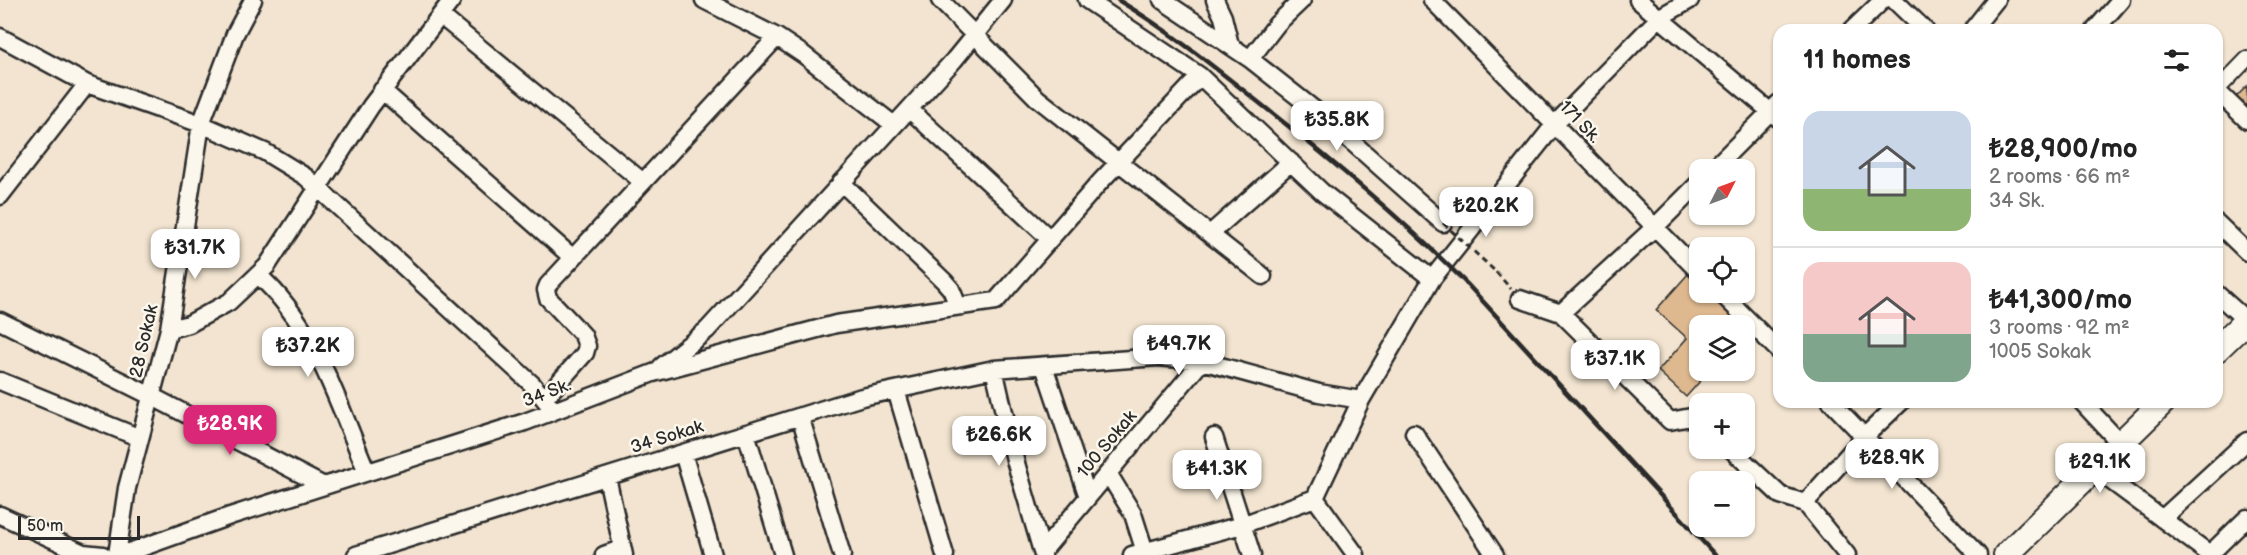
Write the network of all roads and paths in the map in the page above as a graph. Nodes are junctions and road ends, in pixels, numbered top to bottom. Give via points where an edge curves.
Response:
1 (253, 0) edge
2 (452, 0) edge
3 (704, 0) edge
4 (940, 0) edge
5 (1003, 0) edge
6 (1087, 0) edge
7 (1162, 0) edge
8 (1215, 0) edge
9 (1302, 0) edge
10 (1432, 0) edge
11 (1638, 0) edge
12 (1690, 0) edge
13 (1882, 0) edge
14 (1894, 0) edge
15 (1996, 0) edge
16 (2121, 0) edge
17 (441, 16) junction
18 (1660, 17) junction
19 (1858, 24) edge
20 (1919, 24) edge
21 (1977, 24) edge
22 (2100, 24) edge
23 (975, 35) junction
24 (0, 36) edge
25 (777, 37) junction
26 (1230, 45) junction
27 (1250, 58) junction
28 (2247, 60) edge
29 (1200, 76) junction
30 (87, 84) junction
31 (2223, 85) edge
32 (382, 90) junction
33 (2223, 97) edge
34 (909, 109) junction
35 (1773, 109) edge
36 (1773, 114) edge
37 (2247, 120) edge
38 (201, 124) junction
39 (1555, 124) junction
40 (894, 125) junction
41 (1724, 159) edge
42 (1119, 162) junction
43 (1291, 162) junction
44 (643, 182) junction
45 (841, 182) junction
46 (319, 187) junction
47 (1689, 193) edge
48 (0, 196) edge
49 (1443, 223) joint
50 (1654, 228) junction
51 (2223, 229) edge
52 (1210, 234) junction
53 (1050, 239) junction
54 (2247, 252) edge
55 (573, 258) junction
56 (1689, 262) edge
57 (258, 275) junction
58 (1263, 276) dead end
59 (1432, 279) junction
60 (1520, 299) joint
61 (2223, 299) edge
62 (1731, 303) edge
63 (958, 306) junction
64 (1561, 313) junction
65 (0, 321) edge
66 (2247, 321) edge
67 (169, 329) junction
68 (2223, 343) edge
69 (1773, 345) edge
70 (1202, 361) junction
71 (1044, 366) junction
72 (994, 369) junction
73 (653, 373) junction
74 (0, 381) edge
75 (896, 390) junction
76 (151, 396) junction
77 (1360, 400) junction
78 (550, 405) junction
79 (1837, 408) edge
80 (1895, 408) edge
81 (2088, 408) edge
82 (2157, 408) edge
83 (800, 416) junction
84 (1689, 417) edge
85 (746, 433) junction
86 (1414, 433) dead end
87 (1865, 436) junction
88 (1214, 437) dead end
89 (140, 438) junction
90 (2247, 441) edge
91 (2121, 444) junction
92 (683, 453) junction
93 (1742, 459) edge
94 (2095, 469) junction
95 (367, 472) junction
96 (1108, 473) junction
97 (606, 477) junction
98 (324, 486) junction
99 (1088, 497) junction
100 (1315, 498) junction
101 (1805, 503) junction
102 (0, 515) edge
103 (2247, 518) edge
104 (2162, 519) junction
105 (1242, 525) junction
106 (622, 552) edge
107 (1043, 553) edge
108 (1141, 554) edge
109 (103, 555) edge
110 (119, 555) edge
111 (356, 555) edge
112 (604, 555) edge
113 (713, 555) edge
114 (783, 555) edge
115 (842, 555) edge
116 (945, 555) edge
117 (1252, 555) edge
118 (1356, 555) edge
119 (1495, 555) edge
120 (1847, 555) edge
121 (1978, 555) edge
122 (2006, 555) edge
123 (2210, 555) edge

1 - 38 street, 28 Sokak
2 - 17 street
3 - 25 street
4 - 23 street
5 - 23 street
6 - 29 street
7 - 26 street
8 - 26 street
9 - 27 street
10 - 39 street, 171 Sk.
11 - 18 street
12 - 18 street
13 - 19 street
14 - 20 street
15 - 21 street
16 - 22 street
17 - 32 street
17 - 44 street
18 - 35 street
18 - 39 street
23 - 34 street
23 - 42 street via 1037,98
24 - 30 street
25 - 40 street
25 - 44 street
26 - 27 street
27 - 49 street via 1326,118
28 - 31 street
29 - 42 street
29 - 43 street
30 - 38 street
30 - 48 street
32 - 46 street
32 - 55 street
33 - 37 street
34 - 40 street
34 - 53 street
36 - 41 street
38 - 46 street via 265,152
38 - 67 street, 28 Sokak
39 - 50 street, 171 Sk.
39 - 59 street
40 - 45 street
42 - 52 street
42 - 53 street
43 - 52 street
43 - 59 street via 1322,192
44 - 55 street
45 - 63 street via 944,281
45 - 73 street via 707,330
46 - 57 street
46 - 78 street
47 - 50 street
49 - 60 path, bridge
50 - 56 street, 171 Sk.
50 - 64 street
51 - 54 street
52 - 58 street
53 - 63 street, 34 Sk. via 996,301
55 - 78 street via 548,285 547,294 583,335 587,346
57 - 67 street via 229,302 189,324
57 - 95 street via 289,307 317,353
59 - 77 street
60 - 64 street
61 - 66 street
62 - 69 street
63 - 73 street, 34 Sk. via 836,324
64 - 84 street via 1671,421
65 - 76 street
66 - 68 main road
67 - 76 street, 28 Sokak
70 - 71 street, 34 Sokak via 1158,357
70 - 77 street, 34 Sokak via 1319,393
70 - 96 street, 100 Sokak
71 - 72 street, 34 Sokak
71 - 99 street
72 - 75 street, 34 Sokak
72 - 107 street via 1015,460
73 - 78 street, 34 Sk.
74 - 89 street
75 - 83 street, 34 Sokak
75 - 116 street
76 - 89 street, 28 Sokak
76 - 98 street
77 - 100 street
78 - 95 street, 34 Sk.
79 - 87 street
80 - 87 street
81 - 91 street
82 - 91 main road
83 - 85 street, 34 Sokak
83 - 115 street
85 - 92 street, 34 Sokak
85 - 114 street
86 - 119 street
87 - 101 street
87 - 121 street
88 - 105 street
89 - 110 street, 28 Sokak via 127,488
90 - 104 street
91 - 94 main road
92 - 97 street, 34 Sokak
92 - 113 street
93 - 101 street via 1780,495
94 - 104 street
94 - 122 main road
95 - 98 street, 34 Sk.
96 - 99 street, 100 Sokak
96 - 108 street via 1133,514
97 - 106 street
97 - 111 street, 34 Sokak
98 - 110 street, 34 Sk.
99 - 107 street, 100 Sokak
100 - 105 street
100 - 118 street
101 - 120 street
102 - 109 street via 83,553
103 - 123 street
104 - 123 street
105 - 108 street
105 - 117 street
106 - 112 street

